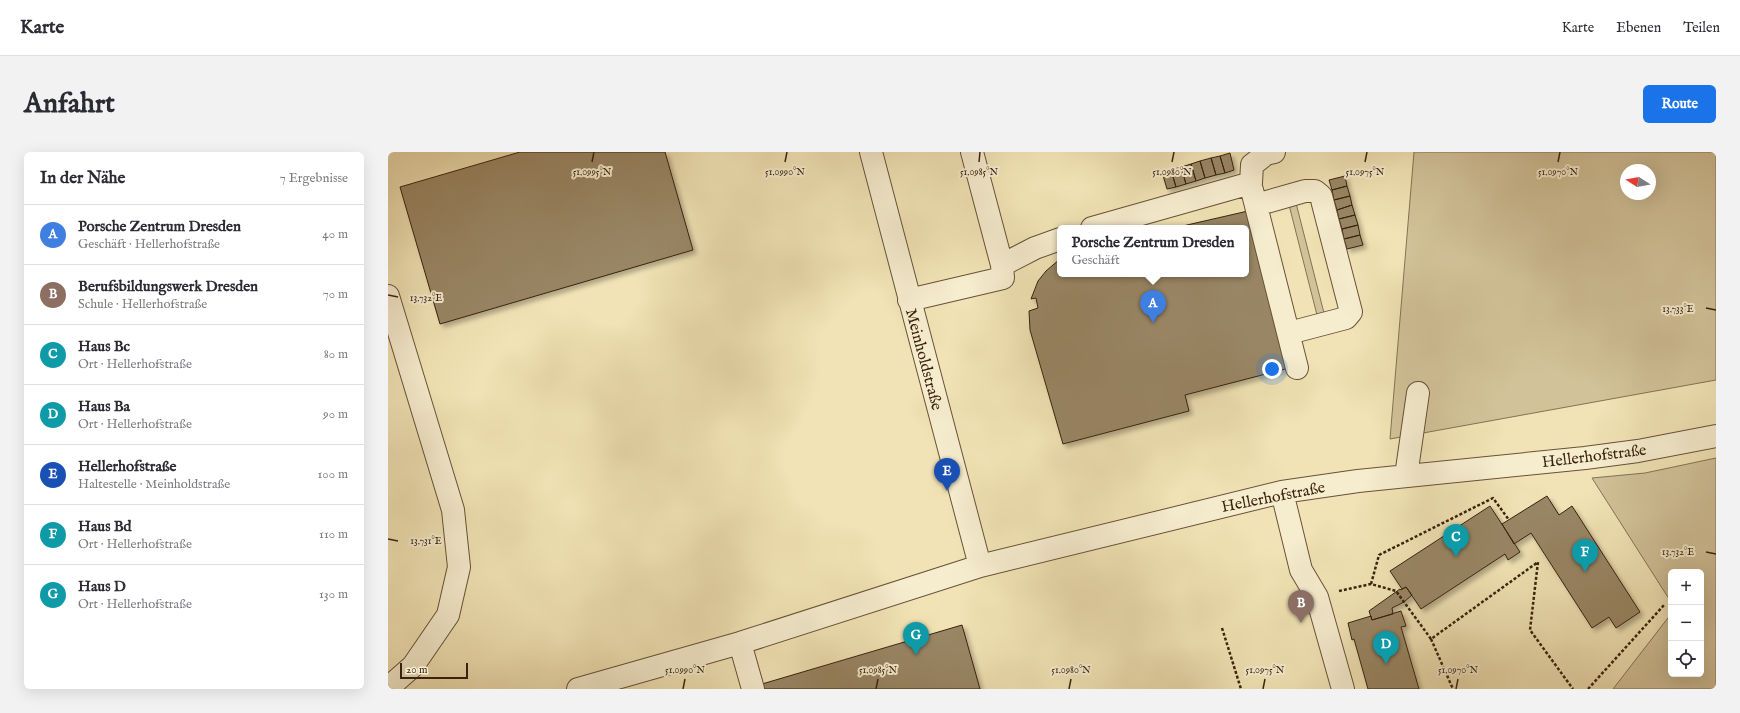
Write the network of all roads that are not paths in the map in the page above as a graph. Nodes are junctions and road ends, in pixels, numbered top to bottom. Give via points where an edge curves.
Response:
1 (871, 152) edge
2 (972, 152) edge
3 (1274, 152) edge
4 (1250, 183) junction
5 (1256, 205) junction
6 (1103, 225) edge
7 (1057, 240) edge
8 (1002, 265) junction
9 (388, 296) edge
10 (909, 300) junction
11 (1289, 333) junction
12 (1297, 368) dead end
13 (1418, 393) dead end
14 (1716, 436) edge
15 (1406, 476) junction
16 (1282, 492) junction
17 (980, 566) junction
18 (740, 643) junction
19 (635, 681) edge
20 (388, 688) edge
21 (578, 689) edge
22 (753, 689) edge
23 (1343, 689) edge

1 - 10 street, Meinholdstraße
2 - 8 street
3 - 4 street via 1266,154 1252,165
4 - 5 street
4 - 6 street
5 - 11 street
5 - 11 street via 1305,192 1315,191 1321,196 1351,312 1346,318
7 - 8 street
8 - 10 street via 1003,278
9 - 20 street via 454,510 458,567 448,615 413,666
10 - 17 street, Meinholdstraße
11 - 12 street
13 - 15 street
14 - 15 street, Hellerhofstraße via 1585,458
15 - 16 street, Hellerhofstraße
16 - 17 street, Hellerhofstraße
16 - 23 street via 1301,570 1317,596
17 - 18 street, Hellerhofstraße
18 - 19 street, Hellerhofstraße
18 - 22 street
19 - 21 street, Hellerhofstraße

